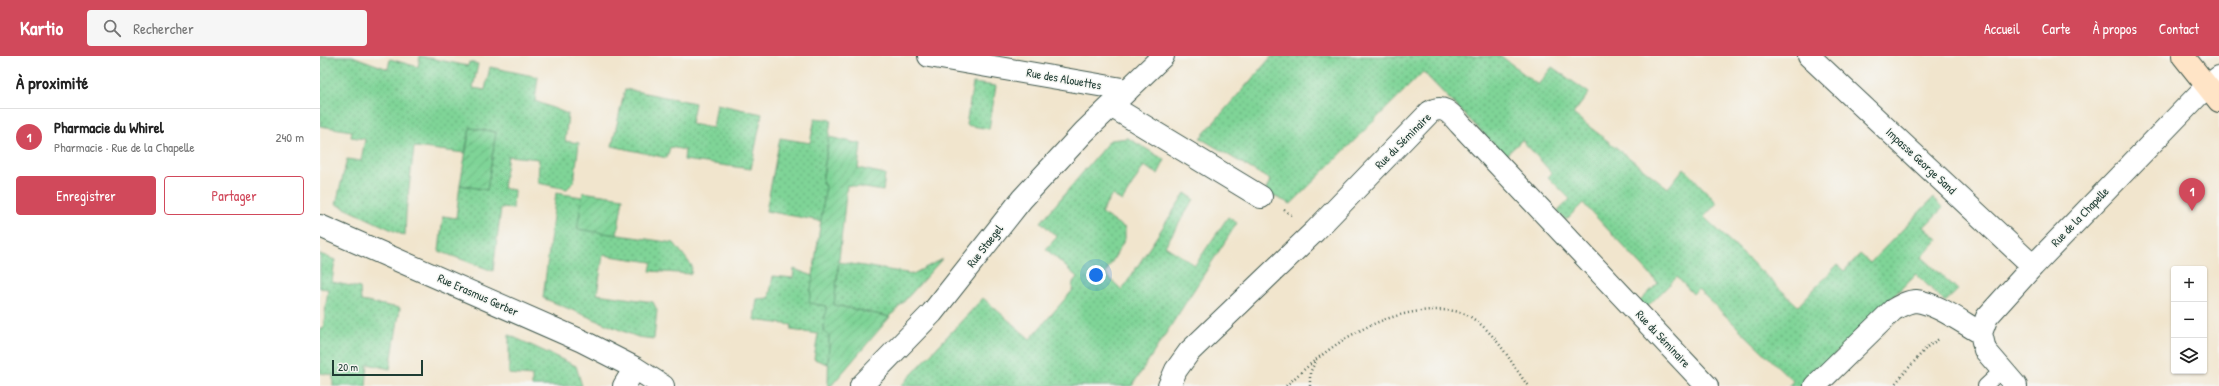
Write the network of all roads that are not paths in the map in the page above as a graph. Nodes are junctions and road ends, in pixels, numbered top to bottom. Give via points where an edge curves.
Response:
1 (929, 56) edge
2 (1163, 56) edge
3 (1809, 56) edge
4 (2182, 56) edge
5 (2215, 88) edge
6 (1128, 90) junction
7 (1110, 106) junction
8 (1261, 197) dead end
9 (320, 226) edge
10 (2033, 266) junction
11 (1981, 333) junction
12 (2001, 371) junction
13 (629, 377) edge
14 (663, 386) edge
15 (861, 386) edge
16 (1169, 386) edge
17 (1707, 386) edge
18 (1815, 386) edge
19 (1985, 386) edge
20 (2016, 386) edge

1 - 6 street, Rue des Alouettes
2 - 6 street, Rue Staegel
3 - 10 street, Impasse George Sand
4 - 5 main road
5 - 10 street, Rue de la Chapelle
6 - 7 street, Rue Staegel
7 - 8 street
7 - 15 street, Rue Staegel via 1022,199 932,313
9 - 13 street, Rue Erasmus Gerber via 555,328
10 - 11 street, Rue de la Chapelle via 1987,317
11 - 12 street via 1986,350
11 - 18 street via 1927,304 1915,301 1904,304 1893,310
12 - 19 lane
12 - 20 street
13 - 14 street, Rue Erasmus Gerber
16 - 17 street, Rue du Séminaire via 1176,370 1189,352 1315,231 1430,112 1437,108 1444,109 1460,124

